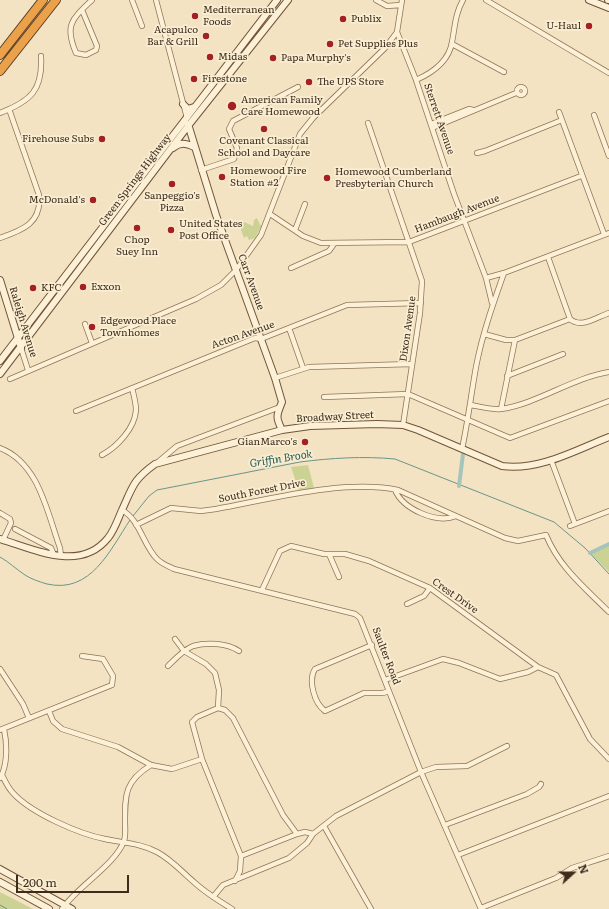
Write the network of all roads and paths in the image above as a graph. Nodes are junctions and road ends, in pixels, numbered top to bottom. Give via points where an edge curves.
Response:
1 (42, 0) edge
2 (56, 0) edge
3 (92, 0) edge
4 (132, 0) edge
5 (156, 0) edge
6 (277, 0) edge
7 (288, 0) edge
8 (376, 0) edge
9 (463, 0) edge
10 (486, 0) edge
11 (589, 0) edge
12 (401, 3) edge
13 (609, 8) edge
14 (82, 10) junction
15 (142, 26) dead end
16 (397, 32) junction
17 (452, 44) junction
18 (0, 55) edge
19 (41, 56) dead end
20 (0, 71) edge
21 (504, 72) dead end
22 (609, 73) edge
23 (416, 80) junction
24 (298, 87) dead end
25 (516, 93) dead end
26 (183, 104) junction
27 (197, 104) junction
28 (9, 109) junction
29 (559, 112) dead end
30 (0, 113) edge
31 (594, 115) dead end
32 (187, 118) junction
33 (562, 120) junction
34 (368, 123) dead end
35 (188, 126) junction
36 (432, 126) junction
37 (194, 147) junction
38 (170, 150) junction
39 (477, 153) dead end
40 (609, 156) edge
41 (202, 170) junction
42 (581, 176) junction
43 (305, 204) dead end
44 (270, 214) junction
45 (465, 222) junction
46 (295, 230) junction
47 (609, 233) edge
48 (604, 234) junction
49 (0, 238) edge
50 (409, 242) junction
51 (334, 244) junction
52 (548, 257) junction
53 (291, 268) dead end
54 (236, 270) junction
55 (504, 273) junction
56 (486, 278) junction
57 (0, 280) edge
58 (421, 303) junction
59 (492, 304) junction
60 (609, 313) edge
61 (570, 319) junction
62 (13, 324) junction
63 (28, 324) junction
64 (85, 324) dead end
65 (289, 328) junction
66 (484, 334) junction
67 (18, 338) junction
68 (261, 339) junction
69 (515, 340) junction
70 (92, 343) junction
71 (21, 348) junction
72 (563, 354) dead end
73 (0, 361) edge
74 (412, 364) junction
75 (303, 368) junction
76 (28, 370) junction
77 (609, 372) edge
78 (0, 374) edge
79 (506, 376) junction
80 (275, 378) junction
81 (10, 379) dead end
82 (132, 388) junction
83 (408, 394) junction
84 (324, 397) dead end
85 (609, 401) edge
86 (471, 405) junction
87 (280, 407) junction
88 (501, 409) junction
89 (76, 411) dead end
90 (468, 420) junction
91 (403, 426) junction
92 (282, 430) junction
93 (609, 437) edge
94 (0, 448) edge
95 (462, 449) junction
96 (102, 455) dead end
97 (551, 460) junction
98 (155, 464) junction
99 (395, 490) junction
100 (122, 510) junction
101 (609, 511) edge
102 (0, 513) edge
103 (456, 516) junction
104 (135, 523) junction
105 (576, 524) junction
106 (570, 526) dead end
107 (15, 529) dead end
108 (2, 540) edge
109 (329, 554) junction
110 (58, 556) junction
111 (339, 578) dead end
112 (430, 588) junction
113 (262, 590) junction
114 (407, 604) dead end
115 (609, 612) edge
116 (175, 639) dead end
117 (372, 645) junction
118 (240, 650) dead end
119 (184, 651) junction
120 (82, 656) dead end
121 (168, 666) dead end
122 (538, 667) junction
123 (0, 669) edge
124 (385, 680) junction
125 (389, 691) junction
126 (218, 708) junction
127 (49, 711) junction
128 (29, 718) junction
129 (2, 730) edge
130 (507, 746) dead end
131 (202, 759) junction
132 (609, 759) edge
133 (151, 765) junction
134 (421, 772) junction
135 (1, 777) edge
136 (541, 784) dead end
137 (609, 796) edge
138 (445, 825) junction
139 (324, 826) junction
140 (297, 834) junction
141 (313, 834) junction
142 (124, 841) junction
143 (458, 855) junction
144 (241, 856) junction
145 (609, 856) edge
146 (0, 869) edge
147 (235, 881) junction
148 (0, 882) edge
149 (213, 897) junction
150 (64, 907) edge
151 (481, 908) edge
152 (49, 909) edge
153 (72, 909) edge
154 (232, 909) edge
155 (371, 909) edge

1 - 18 highway
2 - 20 highway
3 - 14 street
4 - 15 street
5 - 26 street, Carr Avenue
6 - 27 street, Green Springs Highway
7 - 35 street, Green Springs Highway
8 - 12 street via 387,6
9 - 17 street via 455,17
10 - 22 street
11 - 13 street
12 - 16 street
14 - 14 street via 69,28 76,53 86,55 96,50 97,46
16 - 23 street, Sterrett Avenue
16 - 44 street via 385,48 313,118 300,134
17 - 21 street
17 - 23 street via 432,73
19 - 28 street via 41,78 37,87 26,100
23 - 36 street, Sterrett Avenue
24 - 41 street via 233,121 229,129 237,148 234,159
25 - 36 street via 473,110 469,109
26 - 27 street via 188,109
26 - 32 street, Carr Avenue
27 - 32 street, Green Springs Highway
28 - 30 street
28 - 49 street via 40,204 36,217 30,224
29 - 33 street
31 - 40 street
32 - 35 street, Carr Avenue
32 - 63 street, Green Springs Highway
33 - 39 street
33 - 42 street
34 - 50 street, Dixon Avenue
35 - 37 street, Carr Avenue
35 - 38 street, Green Springs Highway
36 - 45 street, Sterrett Avenue
37 - 38 street via 189,144 178,144
37 - 41 street, Carr Avenue
38 - 71 street, Green Springs Highway
41 - 54 street, Carr Avenue
42 - 45 street, Hambaugh Avenue
42 - 48 street
43 - 46 street
44 - 46 street, Hambaugh Avenue
44 - 54 street via 262,235
45 - 50 street, Hambaugh Avenue
45 - 56 street, Sterrett Avenue
46 - 51 street, Hambaugh Avenue via 312,241
47 - 48 street
48 - 52 street
50 - 51 street, Hambaugh Avenue
50 - 58 street, Dixon Avenue via 422,281
51 - 53 street via 329,251
52 - 55 street
52 - 61 street
54 - 68 street, Carr Avenue
54 - 70 street via 213,290
55 - 56 street
55 - 59 street
56 - 59 street, Sterrett Avenue
57 - 62 street, Raleigh Avenue
58 - 65 street, Acton Avenue via 347,305
58 - 74 street, Dixon Avenue
59 - 66 street
60 - 61 street via 580,324
61 - 69 street
62 - 63 street
62 - 67 street, Raleigh Avenue
63 - 67 street, Green Springs Highway
64 - 70 street
65 - 68 street, Acton Avenue
65 - 75 street
66 - 69 street
66 - 86 street via 476,366
67 - 71 street, Raleigh Avenue
67 - 73 street, Green Springs Highway
68 - 80 street, Carr Avenue
68 - 82 street, Acton Avenue via 256,338
69 - 79 street
70 - 76 street
71 - 76 street, Raleigh Avenue
71 - 78 street, Green Springs Highway
72 - 79 street
74 - 75 street
74 - 83 street, Dixon Avenue
75 - 80 street
76 - 81 street
77 - 88 street via 582,379
79 - 88 street
80 - 87 street, Carr Avenue via 282,402
82 - 89 street, Acton Avenue
82 - 96 street via 136,403 134,419 125,435
83 - 84 street
83 - 90 street
83 - 91 street, Dixon Avenue
85 - 90 street via 513,438
86 - 88 street
86 - 90 street
87 - 92 street, Carr Avenue via 276,413
87 - 98 street via 177,446
90 - 95 street
91 - 92 street, Broadway Street via 310,426
91 - 95 street, Broadway Street
92 - 98 street, Broadway Street
93 - 97 street, Broadway Street
94 - 110 street via 21,460 33,477 60,548
95 - 97 street, Broadway Street via 502,466 515,467
97 - 105 street
98 - 100 street, Broadway Street via 139,476
99 - 103 street, South Forest Drive
99 - 103 street, South Forest Drive via 405,504 432,517 446,519
99 - 104 street, South Forest Drive via 323,489 201,511 172,508
100 - 104 street, Saulter Road
100 - 110 street, Broadway Street via 109,537 96,550 81,556
101 - 105 street
102 - 108 street, Broadway Street via 10,519 11,523
103 - 115 street, South Forest Drive via 505,538 518,541 546,535 552,550 564,567
104 - 113 street, Saulter Road via 154,556 162,564
105 - 106 street
107 - 110 street via 51,548
108 - 110 street, Broadway Street
109 - 111 street
109 - 112 street, Crest Drive via 345,554 369,561
109 - 113 street, Crest Drive via 286,547 280,551
112 - 114 street via 424,596
112 - 122 street, Crest Drive
113 - 117 street, Saulter Road via 355,614 363,622
116 - 119 street
117 - 124 street, Saulter Road
117 - 125 street via 315,669 311,683 317,700 325,711 364,693 383,694
118 - 119 street via 225,644 194,646
119 - 121 street
119 - 126 street via 206,664 215,673 219,690
120 - 127 street via 103,659 113,676 112,685
122 - 124 street via 500,679 443,659
122 - 132 street, Crest Drive via 556,675 590,739
123 - 128 street
124 - 125 street, Saulter Road
125 - 134 street, Saulter Road
126 - 131 street via 197,717 192,722
126 - 140 street via 225,710 234,718 283,815
127 - 128 street
127 - 133 street via 53,721 62,729 118,747
128 - 129 street
129 - 135 street via 8,744
130 - 134 street via 468,766 436,767
131 - 133 street via 172,769
131 - 144 street
133 - 142 street via 137,775 126,789
134 - 138 street, Saulter Road
134 - 139 street via 336,816
135 - 142 street via 13,793 29,807 65,826 104,839
136 - 138 street via 527,794
137 - 143 street
138 - 143 street, Saulter Road
139 - 141 street
139 - 155 street
140 - 141 street
140 - 144 street
141 - 147 street via 307,843 289,858
142 - 149 street via 146,847 168,859
142 - 150 street via 114,858 68,899
143 - 151 street, Saulter Road
144 - 147 street via 240,871
145 - 151 street via 572,868 556,878
146 - 150 street
147 - 149 street via 223,885
148 - 152 street
149 - 154 street
150 - 153 street

